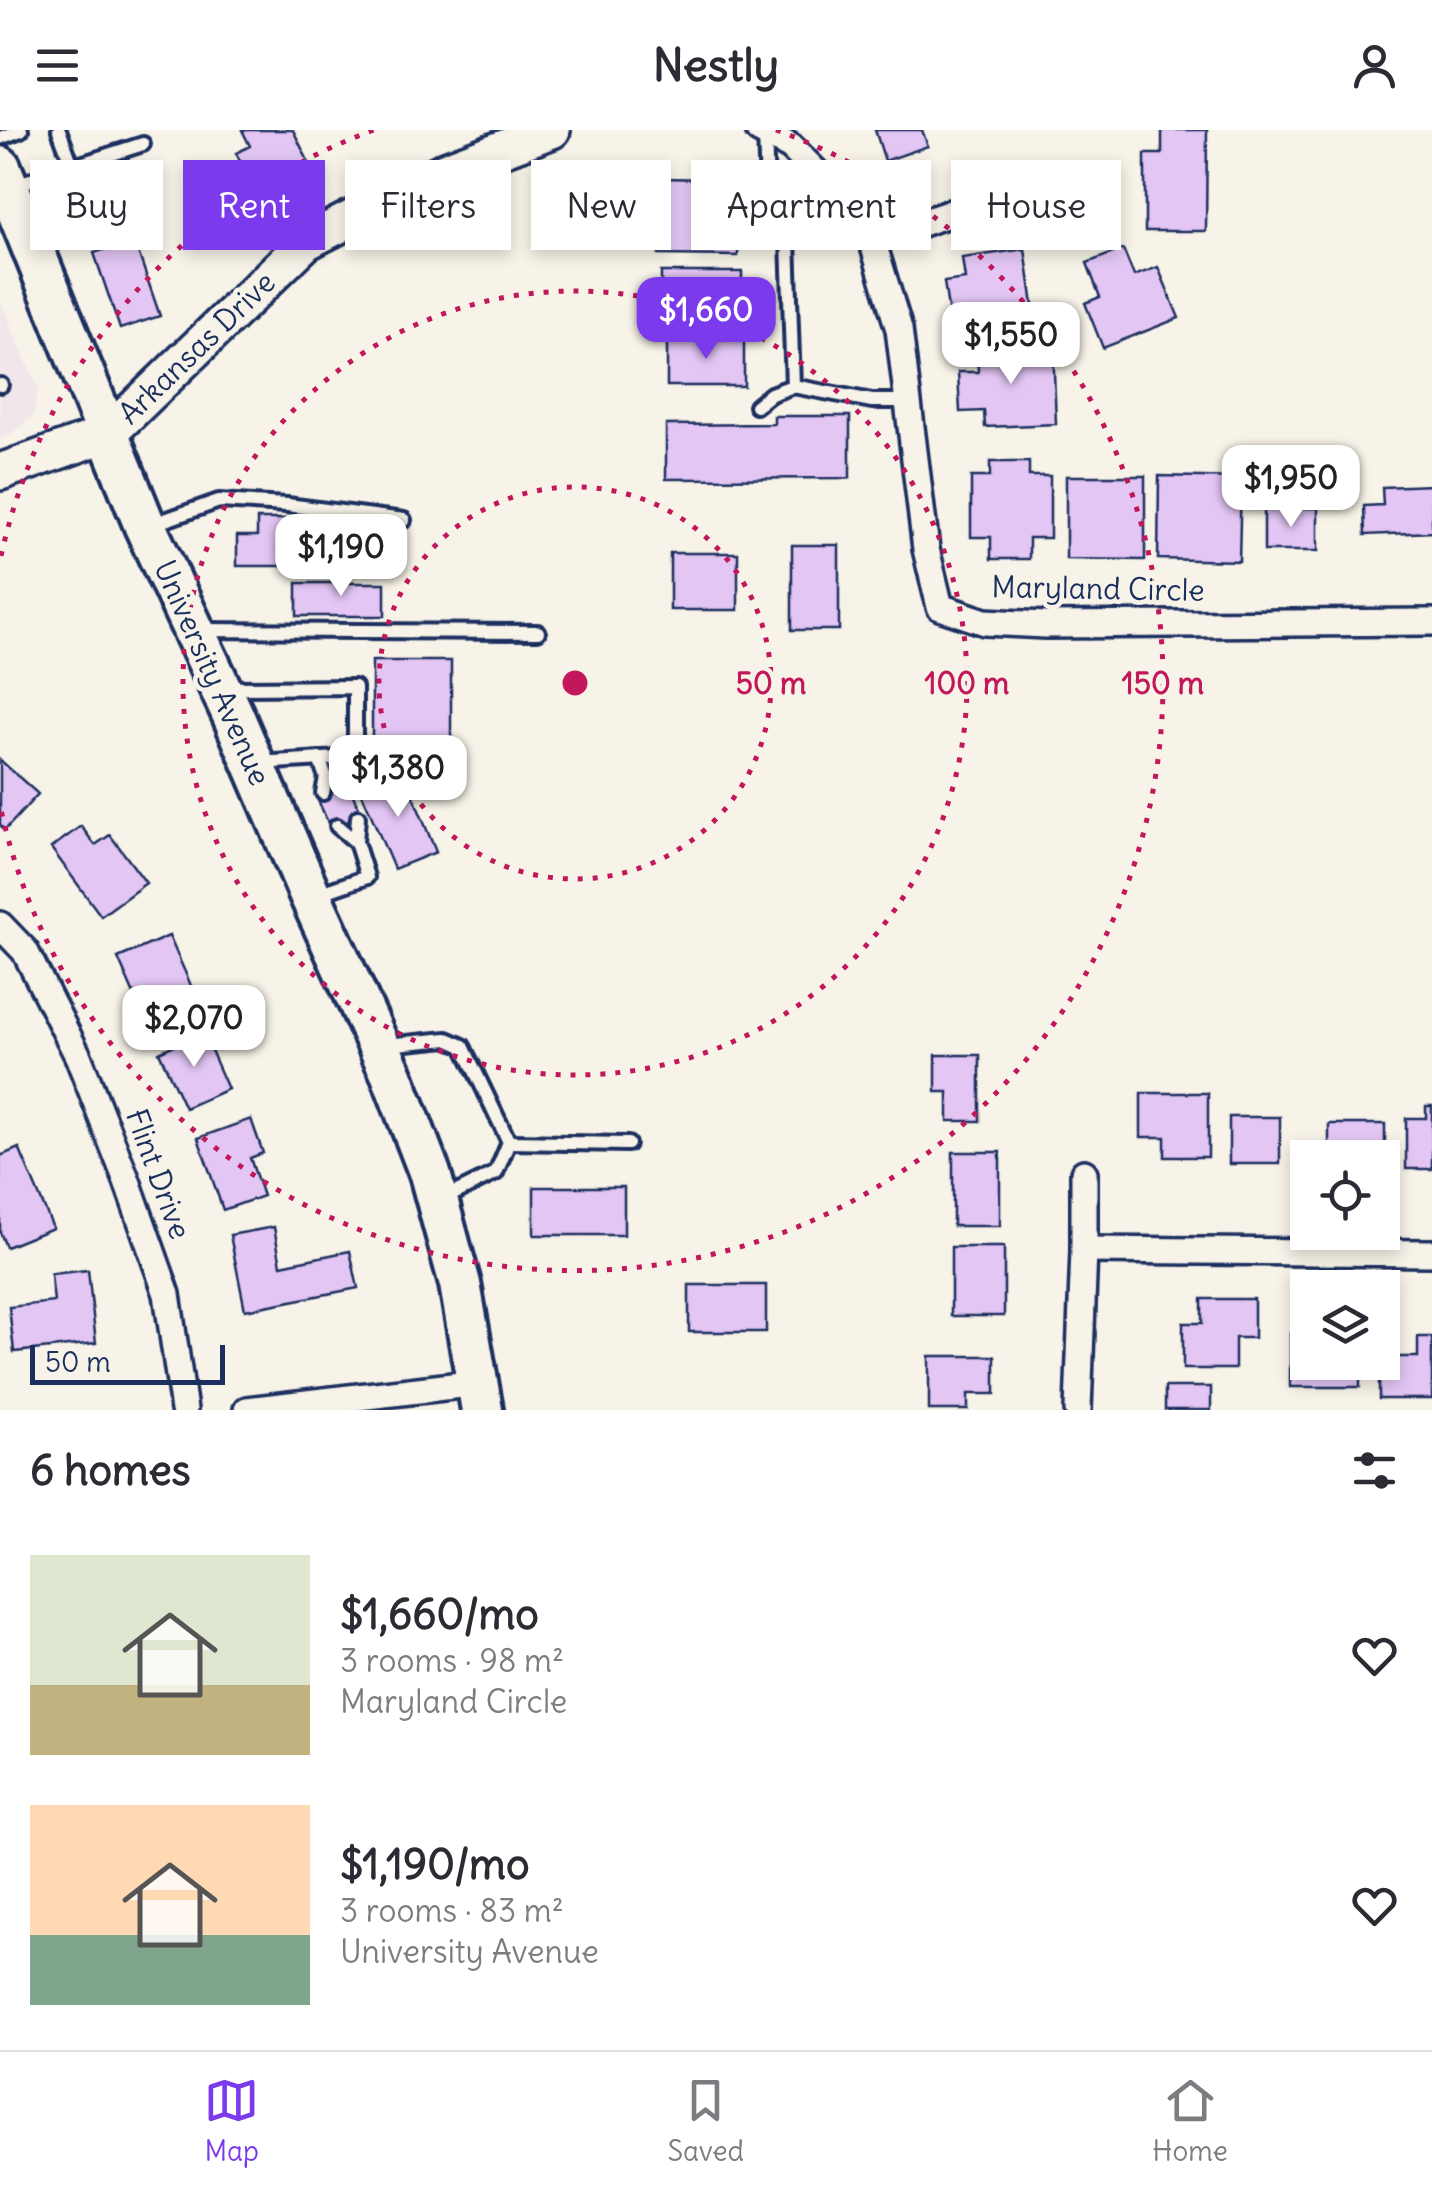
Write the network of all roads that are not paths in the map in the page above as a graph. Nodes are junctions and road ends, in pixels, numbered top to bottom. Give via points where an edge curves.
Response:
1 (21, 130) edge
2 (59, 130) edge
3 (552, 130) edge
4 (762, 132) edge
5 (0, 138) edge
6 (143, 144) dead end
7 (70, 160) edge
8 (89, 160) edge
9 (805, 160) edge
10 (30, 172) edge
11 (4, 177) edge
12 (875, 250) edge
13 (793, 386) junction
14 (908, 401) junction
15 (756, 406) dead end
16 (108, 433) junction
17 (0, 472) edge
18 (404, 520) dead end
19 (145, 526) junction
20 (1432, 622) edge
21 (193, 630) junction
22 (538, 632) dead end
23 (220, 688) junction
24 (319, 759) junction
25 (254, 764) junction
26 (326, 777) junction
27 (342, 784) dead end
28 (323, 793) dead end
29 (358, 817) dead end
30 (337, 826) dead end
31 (356, 842) junction
32 (311, 897) junction
33 (0, 925) edge
34 (378, 1046) junction
35 (508, 1142) junction
36 (628, 1144) dead end
37 (1084, 1173) dead end
38 (438, 1202) junction
39 (1084, 1250) junction
40 (1432, 1253) edge
41 (480, 1397) edge
42 (184, 1410) edge
43 (247, 1410) edge
44 (1078, 1410) edge

1 - 5 lane
2 - 7 lane
3 - 16 street, Arkansas Drive via 446,170 306,242
4 - 9 street, Maryland Circle
4 - 13 lane via 767,190 788,240
6 - 8 lane
10 - 11 lane
11 - 16 main road, University Avenue
12 - 14 street, Maryland Circle via 900,330
13 - 14 lane
13 - 15 lane
14 - 20 street, Maryland Circle via 926,550 940,607 985,622 1046,624
16 - 17 street
16 - 19 main road, University Avenue
18 - 19 lane via 220,501
19 - 21 main road, University Avenue
21 - 22 lane
21 - 23 main road, University Avenue
23 - 24 lane via 355,687 355,757
23 - 25 main road, University Avenue
24 - 25 lane
24 - 26 lane
25 - 32 main road, University Avenue
26 - 27 lane
26 - 28 lane
29 - 31 lane
30 - 31 lane
31 - 32 lane via 368,877
32 - 34 main road, University Avenue
33 - 42 street, Flint Drive via 25,951 78,1056 126,1180 167,1294
34 - 35 lane via 447,1039 463,1046
34 - 38 main road, University Avenue
35 - 36 lane
35 - 38 lane via 496,1173
37 - 39 street
38 - 41 main road, University Avenue
39 - 40 street
39 - 44 street
41 - 43 street

